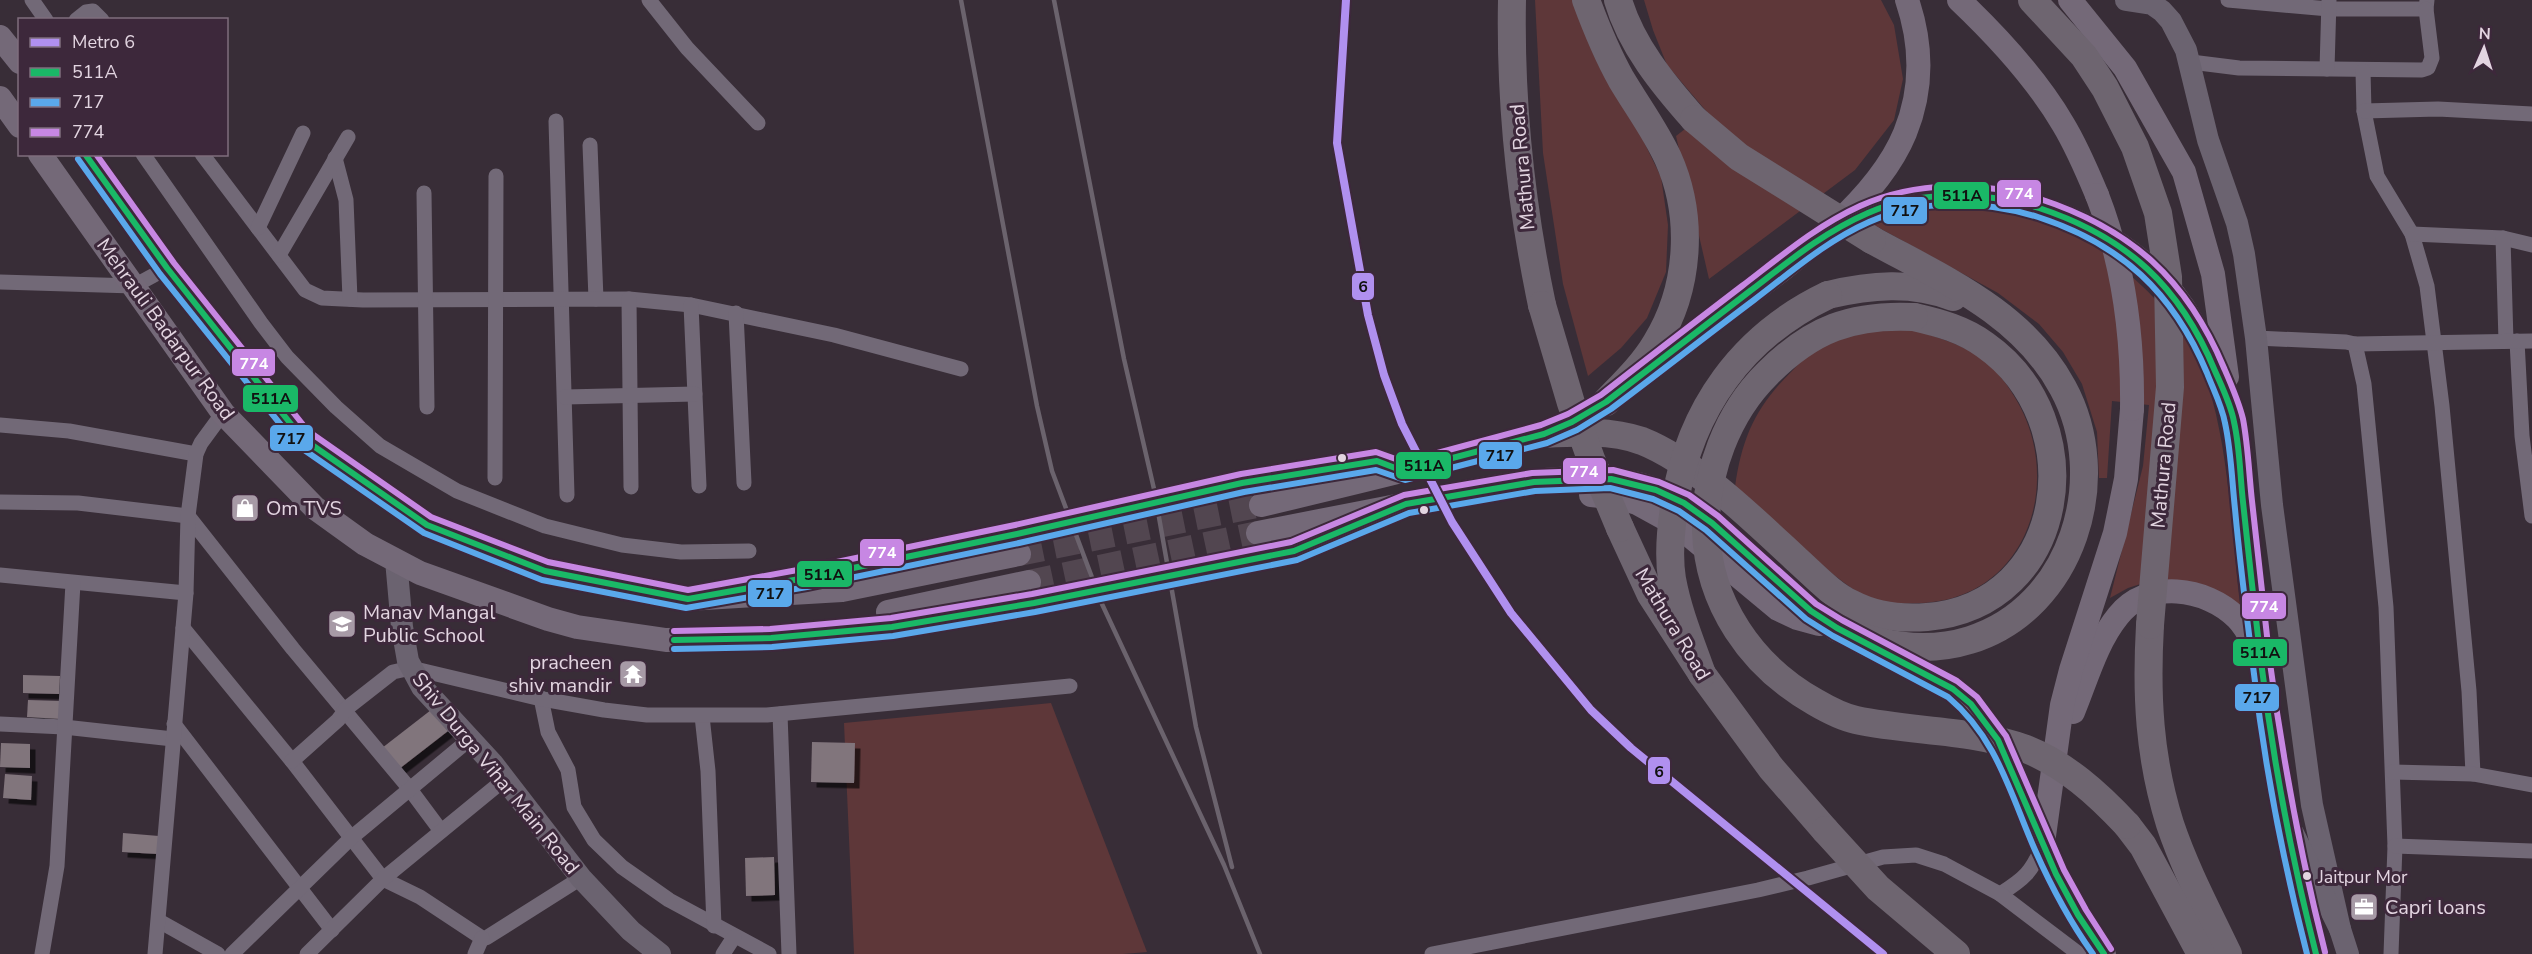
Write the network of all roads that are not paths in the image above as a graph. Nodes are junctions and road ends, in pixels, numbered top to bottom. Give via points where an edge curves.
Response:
1 (32, 0) edge
2 (649, 0) edge
3 (1512, 0) edge
4 (1586, 0) edge
5 (1618, 0) edge
6 (1907, 0) edge
7 (1959, 0) edge
8 (2032, 0) edge
9 (2070, 0) edge
10 (2126, 0) edge
11 (2228, 0) edge
12 (2329, 4) edge
13 (2427, 4) edge
14 (2162, 6) edge
15 (45, 18) edge
16 (78, 18) edge
17 (100, 18) edge
18 (0, 37) edge
19 (18, 61) edge
20 (2191, 62) junction
21 (2327, 69) junction
22 (2363, 70) junction
23 (0, 98) edge
24 (2364, 111) junction
25 (2532, 114) edge
26 (556, 121) dead end
27 (18, 123) edge
28 (758, 123) dead end
29 (303, 133) dead end
30 (348, 137) dead end
31 (590, 145) dead end
32 (41, 156) edge
33 (86, 156) edge
34 (144, 156) edge
35 (204, 156) edge
36 (334, 158) junction
37 (496, 176) dead end
38 (424, 193) dead end
39 (258, 228) junction
40 (2412, 234) junction
41 (2503, 238) junction
42 (1817, 240) junction
43 (2532, 245) edge
44 (279, 255) junction
45 (166, 268) junction
46 (0, 282) edge
47 (134, 286) junction
48 (350, 299) junction
49 (563, 299) junction
50 (596, 299) junction
51 (425, 300) junction
52 (629, 300) junction
53 (496, 301) junction
54 (691, 305) junction
55 (736, 313) junction
56 (2007, 321) junction
57 (2256, 338) junction
58 (2518, 341) edge
59 (2435, 343) junction
60 (2355, 344) junction
61 (962, 369) dead end
62 (695, 394) junction
63 (629, 396) junction
64 (565, 397) junction
65 (1606, 402) junction
66 (427, 407) dead end
67 (223, 413) junction
68 (2234, 420) junction
69 (0, 425) edge
70 (1544, 434) junction
71 (196, 454) junction
72 (1459, 456) junction
73 (1403, 471) junction
74 (495, 478) dead end
75 (744, 483) dead end
76 (1242, 483) tunnel mouth
77 (699, 486) dead end
78 (631, 487) dead end
79 (1469, 492) junction
80 (567, 495) dead end
81 (0, 502) edge
82 (1406, 504) junction
83 (1261, 505) tunnel mouth
84 (188, 516) junction
85 (2532, 516) edge
86 (1258, 532) tunnel mouth
87 (1018, 544) tunnel mouth
88 (749, 551) dead end
89 (1264, 557) tunnel mouth
90 (396, 560) junction
91 (0, 575) edge
92 (73, 584) junction
93 (1032, 592) tunnel mouth
94 (186, 593) junction
95 (183, 628) junction
96 (1837, 628) junction
97 (2261, 657) junction
98 (411, 668) junction
99 (1702, 674) junction
100 (1070, 686) dead end
101 (542, 698) junction
102 (344, 712) junction
103 (780, 714) junction
104 (702, 717) junction
105 (0, 724) edge
106 (64, 727) junction
107 (174, 732) junction
108 (470, 739) junction
109 (2055, 753) junction
110 (292, 761) junction
111 (2393, 772) junction
112 (2473, 774) junction
113 (505, 779) junction
114 (2532, 785) edge
115 (409, 788) junction
116 (2282, 800) junction
117 (441, 831) junction
118 (351, 838) junction
119 (2043, 845) junction
120 (2396, 846) junction
121 (2532, 850) edge
122 (581, 878) junction
123 (383, 879) junction
124 (300, 887) junction
125 (2000, 894) junction
126 (159, 921) junction
127 (714, 926) junction
128 (2340, 929) junction
129 (332, 930) junction
130 (734, 937) junction
131 (482, 938) junction
132 (42, 954) edge
133 (155, 954) edge
134 (218, 954) edge
135 (232, 954) edge
136 (307, 954) edge
137 (475, 954) edge
138 (660, 954) edge
139 (723, 954) edge
140 (769, 954) edge
141 (789, 954) edge
142 (1432, 954) edge
143 (1956, 954) edge
144 (2079, 954) edge
145 (2104, 954) edge
146 (2200, 954) edge
147 (2228, 954) edge
148 (2316, 954) edge
149 (2348, 954) edge
150 (2391, 954) edge

1 - 15 street
2 - 28 street via 687,48
3 - 99 highway, Mathura Road, bridge via 1517,138 1529,243 1542,305 1570,403 1603,489 1651,595
4 - 65 highway via 1620,77 1656,135 1678,184 1683,206 1685,256 1674,303 1656,343
5 - 56 highway, bridge via 1633,34 1668,90 1717,139 1774,181 1972,295
6 - 42 main road via 1919,61 1916,98 1905,134 1864,195
7 - 109 main road, bridge via 1998,39 2046,98 2076,148 2119,260 2130,331 2132,409 2119,515 2071,670
8 - 147 highway, Mathura Road, bridge via 2084,56 2105,88 2134,147 2158,213 2168,277 2170,387 2150,625 2149,722 2171,826
9 - 68 main road via 2125,68 2184,172 2213,274
10 - 14 street
11 - 12 street
12 - 13 street
12 - 21 street
13 - 22 street via 2432,58 2428,68
14 - 20 street
16 - 17 street via 93,11
18 - 19 main road
20 - 21 street via 2239,68
20 - 57 street via 2208,140 2240,233
21 - 22 street
22 - 24 street
23 - 27 main road
24 - 25 street via 2438,109
24 - 40 street via 2376,176
26 - 49 street
29 - 39 street
30 - 36 street
31 - 50 street
32 - 47 main road, Mehrauli Badarpur Road
33 - 45 main road, Mehrauli Badarpur Road
34 - 88 street via 287,357 380,446 457,490 545,526 622,545 681,552
35 - 39 street
36 - 44 street
36 - 48 street via 346,200
37 - 53 street
38 - 51 street
39 - 44 street
40 - 41 street
40 - 59 street via 2427,286
41 - 43 street
41 - 58 street
42 - 65 main road
42 - 68 main road via 1852,219 1917,198 1991,198 2056,212 2117,244 2160,280 2183,307 2199,336
44 - 48 street via 314,296
45 - 47 street
45 - 87 main road, Mehrauli Badarpur Road via 302,438 427,525 545,571 688,599 842,590
46 - 47 street
47 - 67 main road, Mehrauli Badarpur Road
48 - 51 street
49 - 50 street
49 - 53 street
49 - 64 street
50 - 52 street
51 - 53 street
51 - 66 street
52 - 54 street
52 - 63 street
53 - 74 street
54 - 55 street
54 - 62 street
55 - 61 street
55 - 75 street
56 - 96 highway via 2044,359 2063,387 2081,436 2084,499 2068,553 2035,600 2017,615 1971,639 1915,648 1869,640
56 - 99 highway, bridge via 1944,294 1914,286 1850,290 1801,308 1760,339 1736,365 1692,436 1678,481 1672,519 1672,576 1678,607
57 - 60 street
57 - 128 street via 2272,505 2312,805
58 - 59 street
58 - 85 street via 2522,436
59 - 60 street
59 - 112 street via 2469,691
60 - 111 street via 2364,384 2379,526
62 - 63 street
62 - 77 street
63 - 64 street
63 - 78 street
64 - 80 street
65 - 70 main road
67 - 71 street
67 - 90 main road, Mehrauli Badarpur Road via 315,508 365,544
68 - 97 main road
69 - 71 street via 69,431
70 - 72 main road
70 - 146 highway, bridge via 1573,432 1641,441 1690,468 1760,526 1832,591 1852,604 1899,617 1949,614 1995,595 2021,568 2040,538 2050,500 2053,468 2044,420 2019,377 1986,345 1945,324 1885,316 1828,328 1805,341 1764,377 1733,420 1713,469 1706,520 1716,588 1726,612 1758,657 1777,676 1825,707 1853,720 1999,740 2055,763 2082,781 2142,846
71 - 84 street
72 - 73 main road
72 - 79 main road
73 - 76 main road via 1377,461
73 - 83 main road
79 - 82 main road
79 - 96 main road via 1534,482 1611,479 1656,490 1712,522 1810,611
81 - 84 street via 78,503
82 - 86 main road
82 - 89 main road via 1294,551
84 - 94 street
84 - 102 street
90 - 93 main road, Mehrauli Badarpur Road via 420,573 577,627 666,640 771,638
90 - 98 street, Shiv Durga Vihar Main Road via 402,627
91 - 92 street
92 - 94 street
92 - 106 street
94 - 95 street
95 - 107 street
95 - 110 street
96 - 119 main road via 1953,689 1976,707 1992,728
97 - 109 main road via 2238,619 2211,599 2179,591 2146,597 2125,609 2107,630
97 - 116 main road
98 - 101 street
98 - 102 street via 393,672
98 - 108 street, Shiv Durga Vihar Main Road via 422,687
99 - 143 highway, Mathura Road, bridge via 1771,768 1825,830 1878,888
100 - 103 street
101 - 104 street via 604,710
101 - 127 street via 548,732 567,770 574,807 594,840 622,867
102 - 110 street
102 - 115 street
103 - 104 street
103 - 141 street
104 - 127 street
105 - 106 street
106 - 107 street
106 - 132 street via 57,866
107 - 124 street
107 - 126 street
108 - 113 street, Shiv Durga Vihar Main Road
108 - 115 street
109 - 119 main road
110 - 118 street
111 - 112 street
111 - 120 street
112 - 114 street
113 - 117 street
113 - 122 street, Shiv Durga Vihar Main Road
115 - 117 street
115 - 118 street
116 - 128 street via 2291,828
116 - 148 main road via 2298,887
117 - 123 street
118 - 123 street
118 - 124 street
119 - 125 street via 2031,871
119 - 145 main road via 2060,883
120 - 121 street
120 - 150 street
122 - 131 street
122 - 138 street, Shiv Durga Vihar Main Road via 631,931
123 - 129 street
123 - 131 street via 420,897
124 - 129 street
124 - 135 street
125 - 142 street via 1931,858 1899,855 1758,890
125 - 144 street
126 - 133 street
126 - 134 street
127 - 130 street
128 - 149 street
129 - 136 street
130 - 139 street
130 - 140 street
131 - 137 street

